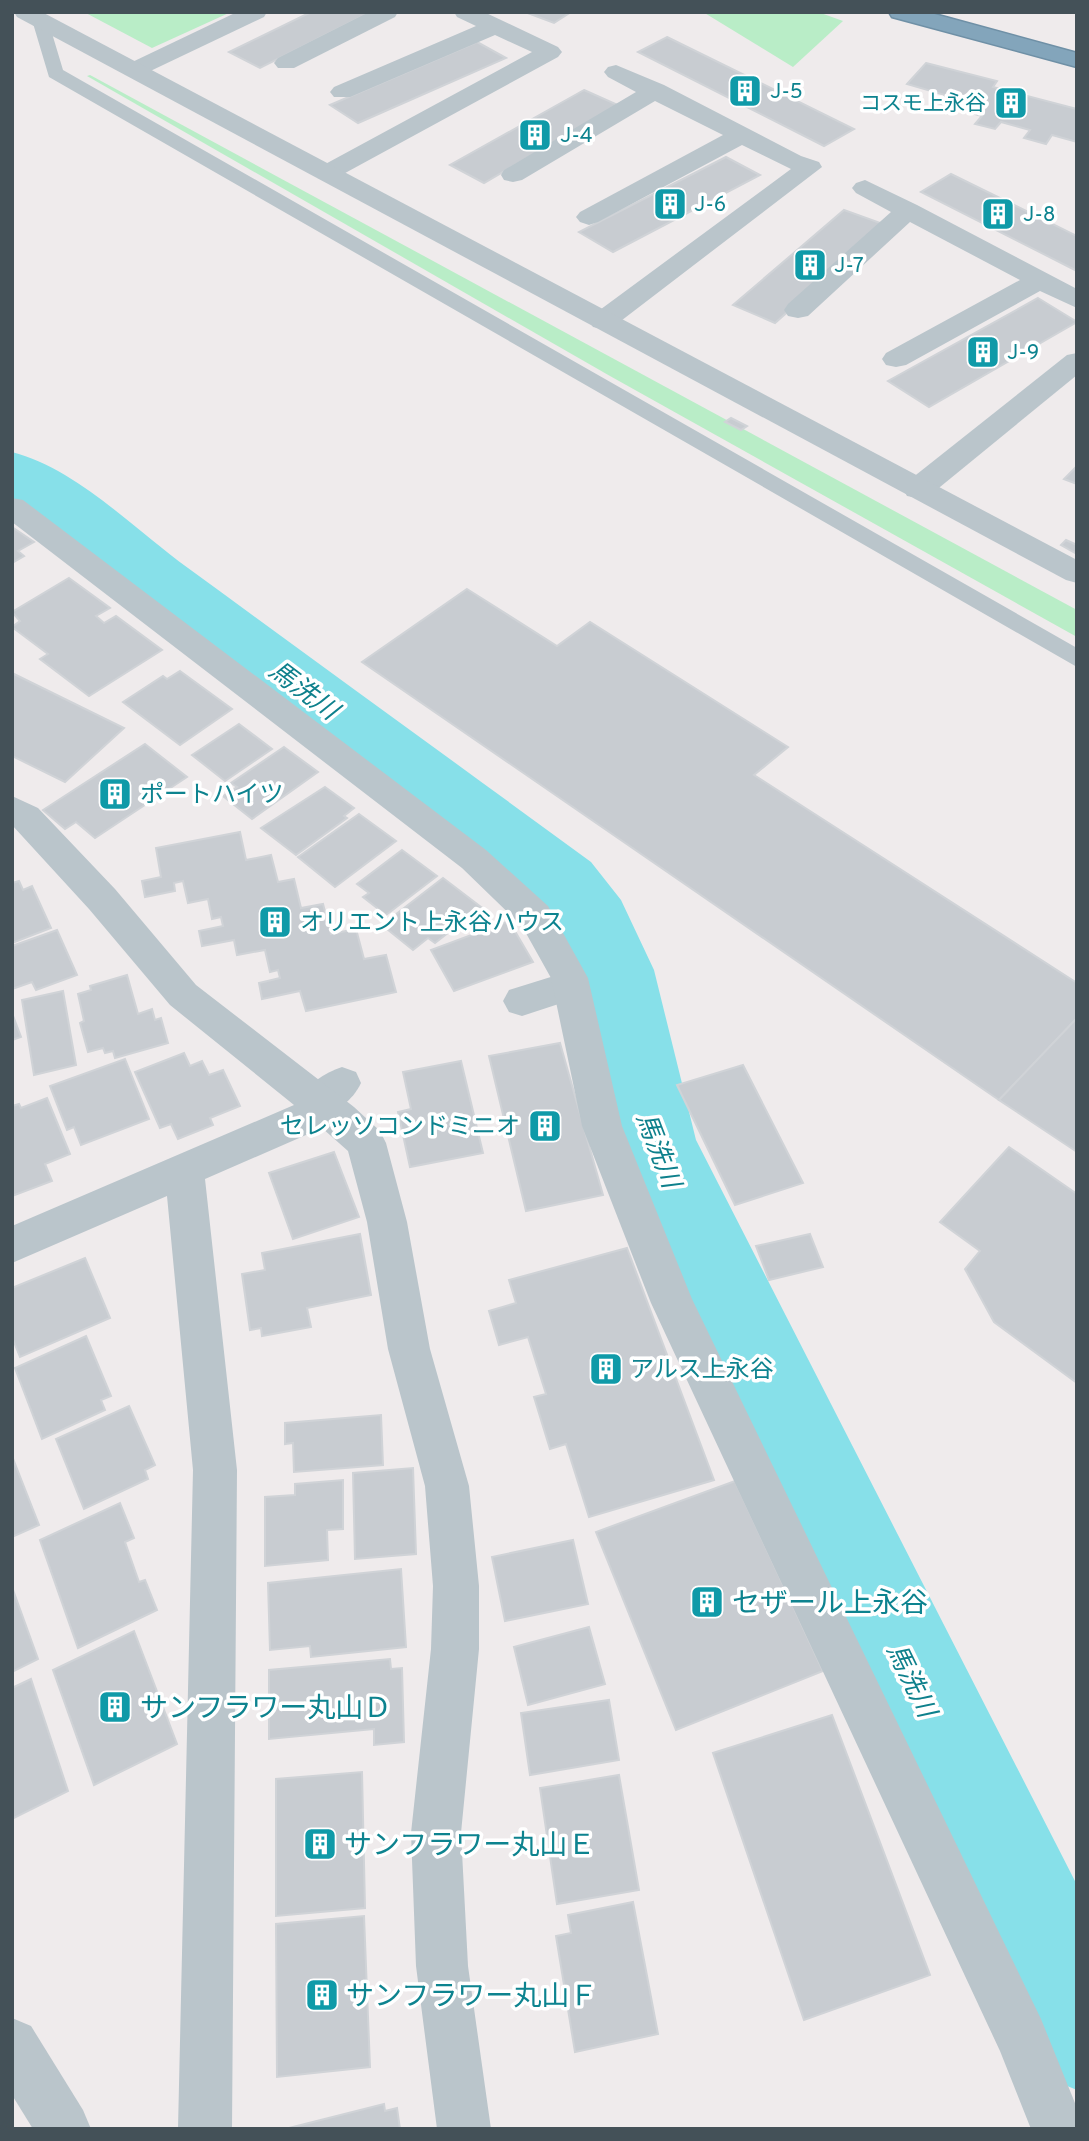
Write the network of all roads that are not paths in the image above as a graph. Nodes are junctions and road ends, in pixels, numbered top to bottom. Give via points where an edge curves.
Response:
1 (256, 12) edge
2 (387, 12) edge
3 (465, 12) edge
4 (900, 12) edge
5 (983, 12) edge
6 (32, 16) edge
7 (1026, 23) dead end
8 (495, 26) junction
9 (1077, 61) edge
10 (286, 63) dead end
11 (134, 70) junction
12 (616, 72) dead end
13 (656, 90) junction
14 (342, 92) dead end
15 (742, 135) junction
16 (327, 173) junction
17 (513, 175) dead end
18 (865, 188) dead end
19 (908, 210) junction
20 (589, 216) dead end
21 (1040, 280) junction
22 (1077, 300) edge
23 (798, 310) dead end
24 (603, 321) junction
25 (895, 359) dead end
26 (1077, 361) edge
27 (918, 488) junction
28 (12, 507) edge
29 (1077, 573) edge
30 (1077, 659) edge
31 (12, 809) edge
32 (570, 986) junction
33 (522, 1001) dead end
34 (329, 1097) junction
35 (184, 1170) junction
36 (12, 1245) edge
37 (12, 2045) edge
38 (64, 2129) edge
39 (205, 2129) edge
40 (464, 2129) edge
41 (1058, 2129) edge

1 - 11 street
2 - 10 street
3 - 8 street
4 - 9 highway
5 - 7 highway
6 - 11 street
6 - 30 lane via 55,73
8 - 14 street
8 - 16 street via 552,55
11 - 16 street
12 - 13 street
13 - 15 street
13 - 17 street
15 - 20 street
15 - 24 street via 810,167 810,172
16 - 24 street
18 - 19 street
19 - 21 street
19 - 23 street
21 - 22 street
21 - 25 street
24 - 27 street
26 - 27 street
27 - 29 street
28 - 32 street via 474,859 534,916
31 - 34 street via 26,817 102,898 183,995
32 - 33 street
32 - 41 street via 602,1126 672,1303 1016,2026
34 - 35 street
34 - 40 street via 366,1143 387,1222 409,1349 447,1486 456,1586 455,1649 436,1833 442,1966
35 - 36 street
35 - 39 street via 215,1470
37 - 38 street

